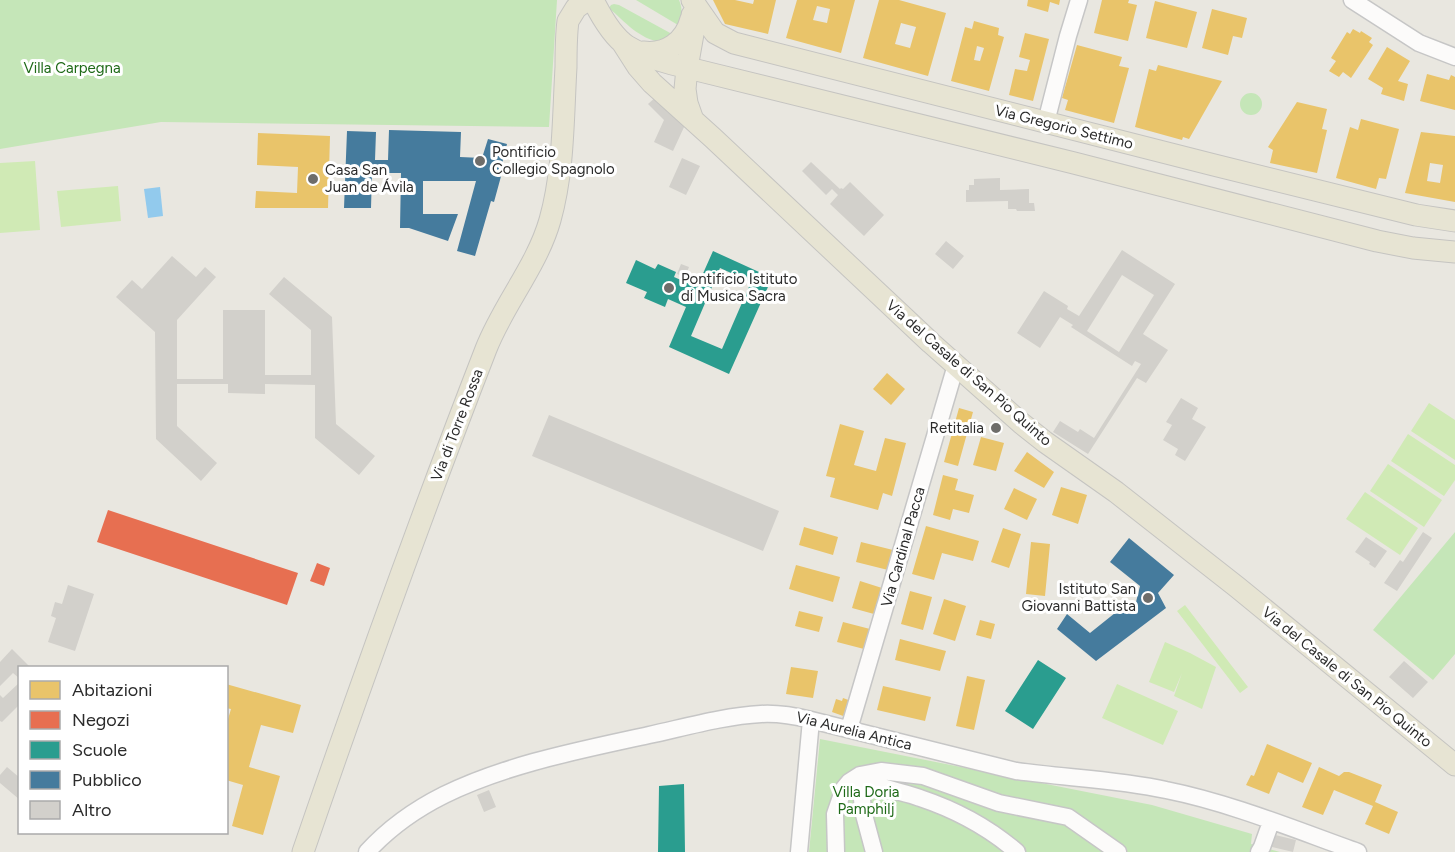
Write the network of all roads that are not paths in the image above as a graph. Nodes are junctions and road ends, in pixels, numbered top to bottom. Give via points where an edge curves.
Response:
1 (587, 0) edge
2 (593, 0) edge
3 (1079, 0) edge
4 (1352, 0) edge
5 (691, 5) edge
6 (628, 45) junction
7 (1455, 57) edge
8 (687, 68) junction
9 (693, 120) junction
10 (1046, 122) junction
11 (1455, 221) edge
12 (1455, 252) edge
13 (956, 365) junction
14 (811, 720) junction
15 (849, 729) junction
16 (1455, 765) edge
17 (868, 773) junction
18 (1271, 822) junction
19 (303, 852) edge
20 (367, 852) edge
21 (799, 852) edge
22 (836, 852) edge
23 (874, 852) edge
24 (1017, 852) edge
25 (1118, 852) edge
26 (1259, 852) edge
27 (1358, 852) edge

1 - 19 main road, Via di Torre Rossa via 568,21 561,162 545,237 486,350 412,542
2 - 6 main road, Via del Casale di San Pio Quinto via 610,28
3 - 10 street
4 - 7 street via 1419,43
5 - 6 main road via 687,32 675,45 662,51 640,52
5 - 8 main road via 693,34
5 - 10 main road, Via Gregorio Settimo via 715,33 734,43
6 - 8 main road
6 - 9 main road, Via del Casale di San Pio Quinto via 644,75
8 - 9 main road via 686,99
8 - 12 main road via 1396,245
9 - 13 main road, Via del Casale di San Pio Quinto
10 - 11 main road, Via Gregorio Settimo
13 - 15 street, Via Cardinal Pacca
13 - 16 main road, Via del Casale di San Pio Quinto via 1035,435 1116,492
14 - 15 street, Via Aurelia Antica
14 - 20 street, Via Aurelia Antica via 768,714 733,718 519,767 441,797 396,825
14 - 21 street
15 - 18 street, Via Aurelia Antica via 1016,771 1164,789
17 - 22 street via 844,788 835,814
17 - 23 street via 863,811
17 - 24 street via 878,786 918,797 983,826
17 - 25 street via 923,776 999,803 1068,817
18 - 26 street
18 - 27 street, Via Aurelia Antica

